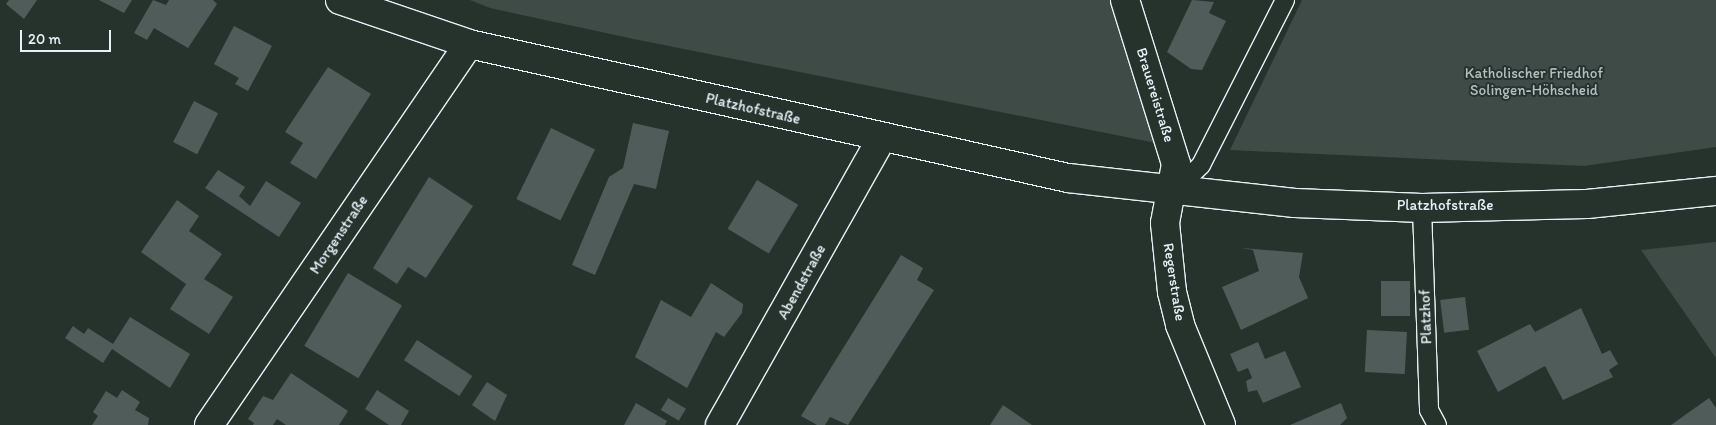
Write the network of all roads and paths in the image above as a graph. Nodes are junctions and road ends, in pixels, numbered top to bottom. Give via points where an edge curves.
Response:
1 (340, 0) edge
2 (1125, 0) edge
3 (1285, 0) edge
4 (469, 44) junction
5 (882, 138) junction
6 (1716, 191) edge
7 (1173, 192) junction
8 (1422, 208) junction
9 (209, 425) edge
10 (720, 425) edge
11 (1221, 425) edge
12 (1437, 425) edge

1 - 4 main road, Platzhofstraße
2 - 7 main road, Brauereistraße via 1176,164
3 - 7 lane via 1201,165
4 - 5 main road, Platzhofstraße
4 - 9 main road, Morgenstraße
5 - 7 main road, Platzhofstraße via 1068,178
5 - 10 main road, Abendstraße
6 - 8 main road, Platzhofstraße via 1587,204
7 - 8 main road, Platzhofstraße via 1295,204
7 - 11 main road, Regerstraße via 1165,223 1172,292 1180,325
8 - 12 lane, Platzhof via 1429,410

